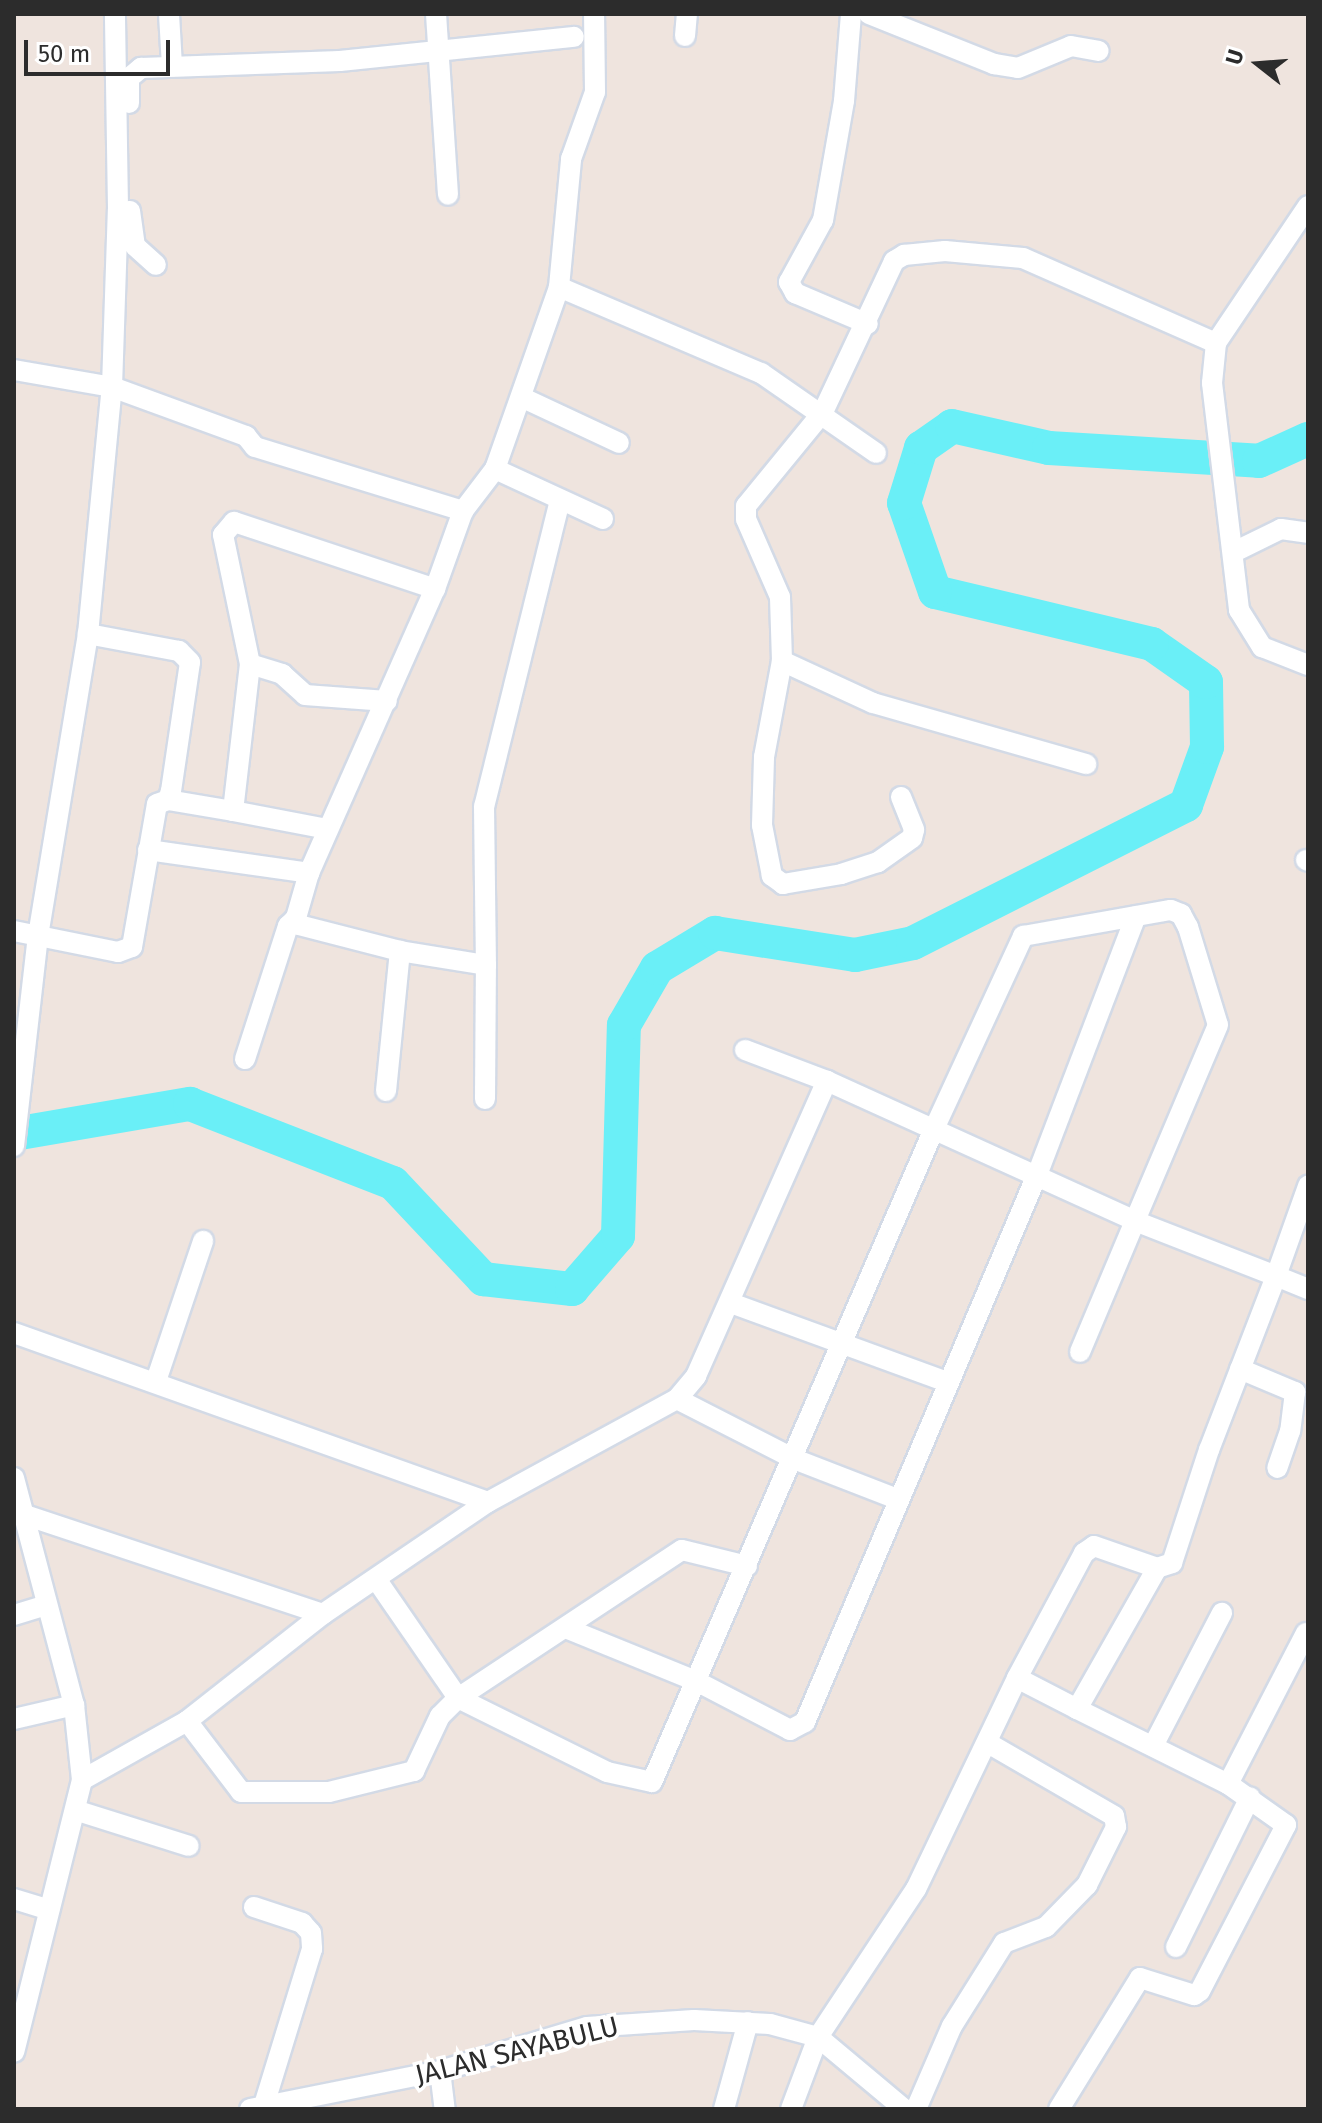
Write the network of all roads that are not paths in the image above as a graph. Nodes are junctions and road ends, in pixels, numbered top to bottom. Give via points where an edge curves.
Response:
1 (115, 14) edge
2 (169, 14) edge
3 (436, 14) edge
4 (594, 14) edge
5 (687, 14) edge
6 (851, 14) edge
7 (869, 14) edge
8 (685, 36) dead end
9 (574, 37) dead end
10 (437, 50) junction
11 (1099, 51) dead end
12 (172, 66) junction
13 (448, 195) dead end
14 (1308, 206) edge
15 (156, 265) dead end
16 (559, 287) junction
17 (868, 324) junction
18 (1216, 343) junction
19 (14, 370) edge
20 (112, 387) junction
21 (521, 397) junction
22 (823, 412) junction
23 (619, 443) dead end
24 (876, 453) dead end
25 (495, 469) junction
26 (560, 500) junction
27 (463, 511) junction
28 (603, 519) dead end
29 (1308, 533) edge
30 (1233, 544) junction
31 (435, 589) junction
32 (88, 634) junction
33 (782, 661) junction
34 (250, 664) junction
35 (1308, 665) edge
36 (387, 701) junction
37 (1086, 764) dead end
38 (901, 797) dead end
39 (168, 800) junction
40 (233, 811) junction
41 (327, 829) junction
42 (148, 850) junction
43 (309, 873) junction
44 (1136, 916) junction
45 (296, 918) junction
46 (14, 931) edge
47 (38, 936) junction
48 (400, 951) junction
49 (486, 965) junction
50 (745, 1050) dead end
51 (245, 1059) dead end
52 (827, 1081) junction
53 (386, 1091) dead end
54 (485, 1099) dead end
55 (934, 1129) junction
56 (14, 1146) edge
57 (1037, 1175) junction
58 (1308, 1186) edge
59 (1135, 1221) junction
60 (203, 1241) dead end
61 (1276, 1276) junction
62 (1308, 1289) edge
63 (731, 1303) junction
64 (14, 1333) edge
65 (842, 1346) junction
66 (1080, 1352) dead end
67 (1240, 1369) junction
68 (156, 1381) junction
69 (947, 1382) junction
70 (677, 1399) junction
71 (794, 1459) junction
72 (1277, 1468) dead end
73 (17, 1496) edge
74 (897, 1499) junction
75 (488, 1502) junction
76 (747, 1566) junction
77 (1157, 1568) junction
78 (376, 1579) junction
79 (46, 1605) junction
80 (1222, 1613) dead end
81 (323, 1614) junction
82 (14, 1615) edge
83 (568, 1629) junction
84 (1306, 1633) edge
85 (1017, 1678) junction
86 (696, 1681) junction
87 (458, 1698) junction
88 (74, 1705) junction
89 (1077, 1709) junction
90 (14, 1719) edge
91 (187, 1721) junction
92 (988, 1743) junction
93 (1153, 1746) junction
94 (82, 1780) junction
95 (1228, 1784) junction
96 (1250, 1797) junction
97 (78, 1811) junction
98 (189, 1846) dead end
99 (14, 1899) edge
100 (254, 1907) dead end
101 (49, 1910) junction
102 (1176, 1947) dead end
103 (748, 2022) junction
104 (818, 2037) junction
105 (14, 2052) edge
106 (440, 2071) junction
107 (270, 2107) edge
108 (445, 2109) edge
109 (724, 2109) edge
110 (791, 2109) edge
111 (904, 2109) edge
112 (916, 2109) edge
113 (1059, 2109) edge

1 - 20 street via 118,209
2 - 12 street
3 - 10 street
4 - 16 street via 595,92 571,159
5 - 8 street
6 - 17 street via 844,101 823,220 789,282 795,293
7 - 11 street via 994,64 1018,68 1071,46
9 - 10 street
10 - 12 street via 340,61
10 - 13 street
12 - 15 street via 141,68 129,78 131,235
14 - 18 street
16 - 21 street
16 - 22 street via 761,373
17 - 18 street via 894,261 921,252 958,252 1023,258 1051,267
17 - 22 street
18 - 30 street via 1212,383
19 - 20 street
20 - 27 street via 246,436 255,447
20 - 32 street
21 - 23 street
21 - 25 street
22 - 24 street
22 - 33 street via 746,506 746,519 780,597
25 - 26 street
25 - 27 street
26 - 28 street
26 - 49 street via 484,806
27 - 31 street
29 - 30 street via 1281,529
30 - 35 street via 1245,627 1262,647
31 - 34 street via 234,522 223,535
31 - 36 street
32 - 39 street via 179,651 190,662
32 - 47 street
33 - 37 street via 873,703
33 - 38 street via 764,757 762,825 772,876 783,884 878,862 912,838 914,830
34 - 36 street via 282,674 305,695
34 - 40 street
36 - 41 street
39 - 40 street
39 - 42 street via 157,804
40 - 41 street
41 - 43 street
42 - 43 street
42 - 47 street via 132,947 118,952
43 - 45 street
44 - 55 street via 1064,927 1018,942
44 - 57 street
44 - 59 street via 1171,910 1181,914 1218,1025
45 - 48 street via 302,927
45 - 51 street via 288,926
46 - 47 street
47 - 56 street
48 - 49 street
48 - 53 street
49 - 54 street
50 - 52 street
52 - 55 street
52 - 63 street
55 - 57 street
55 - 65 street
57 - 59 street
57 - 69 street
58 - 61 street
59 - 61 street
59 - 66 street
60 - 68 street
61 - 62 street
61 - 67 street
63 - 65 street
63 - 70 street via 696,1376
64 - 68 street
65 - 69 street
65 - 71 street
67 - 72 street via 1295,1392 1290,1431
67 - 77 street via 1180,1550 1172,1563
68 - 75 street
69 - 74 street
70 - 71 street
70 - 75 street
71 - 74 street
71 - 76 street
73 - 79 street
73 - 81 street
74 - 86 street via 805,1722 790,1730
75 - 78 street
76 - 83 street via 682,1550
76 - 86 street
77 - 85 street via 1094,1546 1086,1550
77 - 89 street
78 - 81 street
78 - 87 street
79 - 82 street
79 - 88 street
80 - 93 street
81 - 91 street
83 - 86 street
83 - 87 street
84 - 95 street
85 - 89 street
85 - 92 street
86 - 87 street via 652,1782 607,1772
87 - 91 street via 440,1716 414,1771 329,1792 241,1792
88 - 90 street
88 - 94 street
89 - 93 street
91 - 94 street
92 - 104 street via 916,1889
92 - 112 street via 1114,1816 1116,1827 1087,1885 1046,1927 1004,1943 952,2026
93 - 95 street
94 - 97 street
95 - 96 street
96 - 102 street
96 - 113 street via 1282,1818 1285,1831 1200,1991 1194,1995 1140,1978
97 - 98 street
97 - 101 street
99 - 101 street
100 - 107 street via 302,1923 311,1933 312,1949
101 - 105 street
103 - 104 street, JALAN SAYABULU
103 - 106 street, JALAN SAYABULU via 587,2027
103 - 109 street
104 - 110 street
104 - 111 street, JALAN SAYABULU
106 - 107 street, JALAN SAYABULU
106 - 108 street

